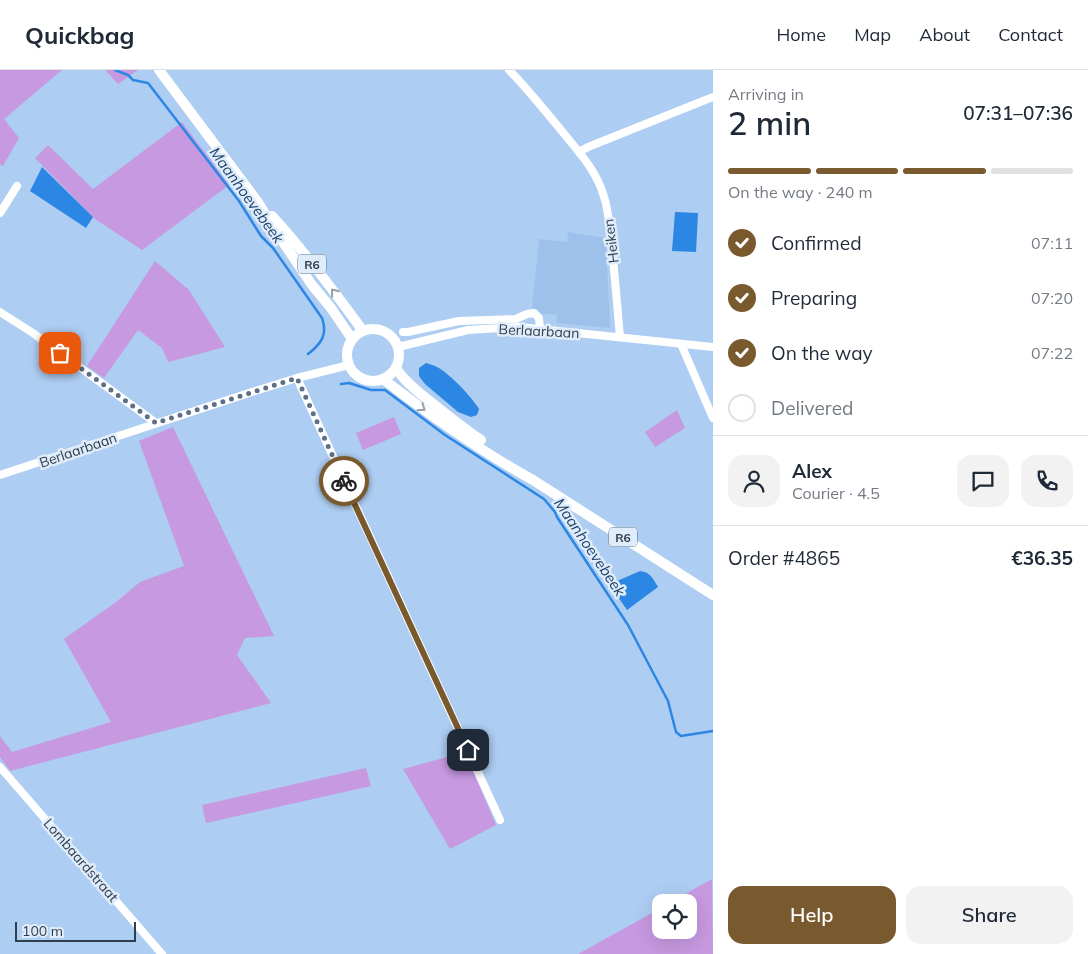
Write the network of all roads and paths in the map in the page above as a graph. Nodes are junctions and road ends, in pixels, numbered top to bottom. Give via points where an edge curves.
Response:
1 (159, 70) edge
2 (509, 70) edge
3 (713, 97) edge
4 (579, 152) junction
5 (17, 186) dead end
6 (257, 201) junction
7 (0, 214) edge
8 (0, 312) edge
9 (540, 329) junction
10 (363, 331) junction
11 (403, 332) dead end
12 (620, 337) junction
13 (352, 339) junction
14 (681, 344) junction
15 (398, 347) junction
16 (713, 347) edge
17 (349, 365) junction
18 (396, 368) junction
19 (297, 378) junction
20 (383, 380) junction
21 (713, 418) edge
22 (156, 423) junction
23 (0, 475) edge
24 (533, 480) junction
25 (713, 594) edge
26 (0, 767) edge
27 (500, 820) dead end
28 (162, 954) edge

1 - 6 main road, R6
2 - 4 street, Heiken
3 - 4 street
4 - 12 street, Heiken via 592,170 604,197
5 - 7 street
10 -> 6 main road, R6 via 287,232
6 - 13 main road, R6
8 - 22 street
9 - 11 street via 539,318 534,313 516,319 459,321
9 - 12 street, Berlaarbaan
9 - 15 street, Berlaarbaan via 468,330
10 - 13 main road
10 - 15 main road via 386,332
12 - 14 street, Berlaarbaan
13 - 17 main road via 347,351
14 - 16 street, Berlaarbaan
14 - 21 street
15 - 18 main road
17 - 19 street, Berlaarbaan
17 - 20 main road, R6 via 354,374 363,379
18 - 20 main road
18 - 24 main road, R6 via 415,389
19 - 22 street, Berlaarbaan
19 - 27 street
20 -> 24 main road, R6 via 487,453
22 - 23 street, Berlaarbaan
24 - 25 main road, R6
26 - 28 street, Lombaardstraat

